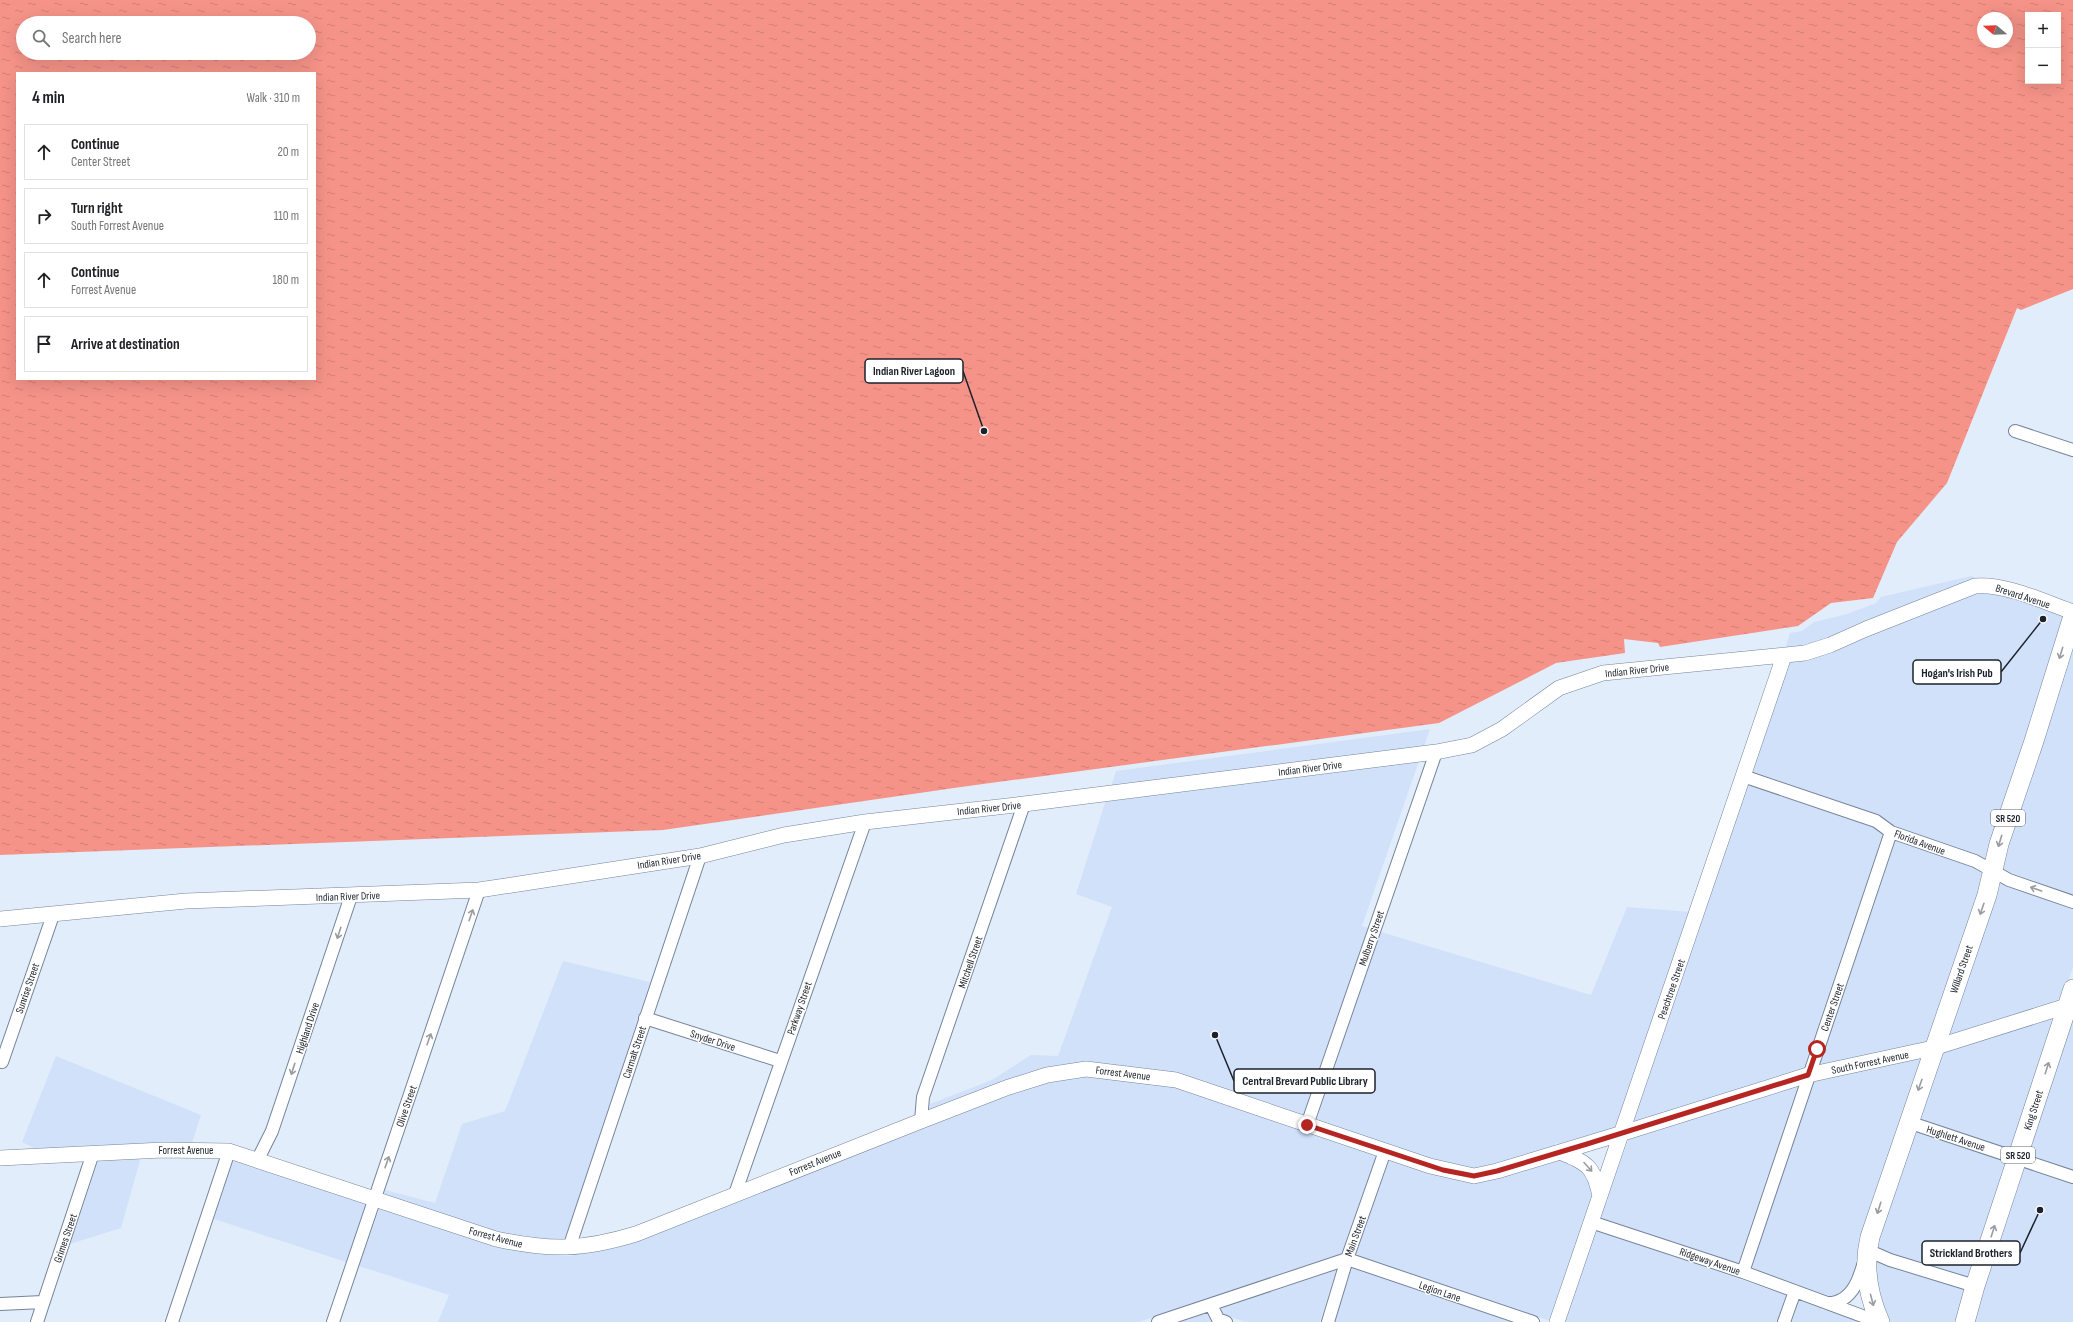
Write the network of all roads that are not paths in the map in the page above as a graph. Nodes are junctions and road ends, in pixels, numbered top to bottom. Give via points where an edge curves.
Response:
1 (2015, 431) dead end
2 (2073, 450) edge
3 (1949, 595) joint
4 (2073, 612) edge
5 (2073, 616) edge
6 (1784, 656) junction
7 (1436, 752) junction
8 (1743, 776) junction
9 (1024, 804) junction
10 (865, 822) junction
11 (1891, 832) junction
12 (700, 856) junction
13 (1992, 872) junction
14 (479, 890) junction
15 (351, 896) junction
16 (2073, 902) edge
17 (52, 915) junction
18 (0, 919) edge
19 (2071, 999) edge
20 (645, 1018) junction
21 (1933, 1048) junction
22 (780, 1061) junction
23 (2, 1062) dead end
24 (1808, 1075) junction
25 (921, 1121) junction
26 (1908, 1122) junction
27 (1307, 1125) junction
28 (1623, 1133) junction
29 (229, 1151) junction
30 (1386, 1151) junction
31 (1560, 1152) junction
32 (93, 1153) junction
33 (0, 1158) edge
34 (2017, 1158) junction
35 (258, 1159) junction
36 (2073, 1177) edge
37 (735, 1194) junction
38 (1600, 1197) junction
39 (375, 1199) junction
40 (1591, 1222) junction
41 (569, 1248) junction
42 (1867, 1250) junction
43 (1347, 1259) junction
44 (1743, 1272) junction
45 (1975, 1286) junction
46 (1795, 1291) junction
47 (43, 1302) junction
48 (1828, 1303) junction
49 (0, 1304) edge
50 (1211, 1305) junction
51 (36, 1322) edge
52 (172, 1322) edge
53 (333, 1322) edge
54 (1158, 1322) edge
55 (1226, 1322) edge
56 (1328, 1322) edge
57 (1533, 1322) edge
58 (1557, 1322) edge
59 (1784, 1322) edge
60 (1872, 1322) edge
61 (1880, 1322) edge
62 (1965, 1322) edge

1 - 2 street
3 - 4 street, Brevard Avenue via 1975,586 1987,585
3 - 6 street, Indian River Drive via 1830,645
5 -> 13 main road, Willard Street / SR 520
6 - 7 street, Indian River Drive via 1603,673 1559,688 1502,729 1472,745
6 - 8 street, Peachtree Street
7 - 9 street, Indian River Drive
7 - 27 street, Mulberry Street
8 - 11 street, Florida Avenue via 1876,821
8 - 28 street, Peachtree Street
9 - 10 street, Indian River Drive
9 - 25 street, Mitchell Street via 923,1097
10 - 12 street, Indian River Drive via 784,835
10 - 22 street, Parkway Street
11 - 13 street, Florida Avenue via 1975,861
11 - 24 street, Center Street
12 - 14 street, Indian River Drive
12 - 20 street, Carmalt Street
16 -> 13 street, Florida Avenue
13 -> 21 main road, Willard Street / SR 520 via 1987,894
14 - 15 street, Indian River Drive
39 -> 14 street, Olive Street
15 - 17 street, Indian River Drive via 186,901
15 -> 35 street, Highland Drive via 272,1132
17 - 18 street, Indian River Drive
17 - 23 street, Sunrise Street
19 - 21 street, South Forrest Avenue
34 -> 19 main road, King Street / SR 520
20 - 22 street, Snyder Drive
20 - 41 street, Carmalt Street
21 - 24 street, South Forrest Avenue
21 -> 26 main road, Willard Street / SR 520
22 - 37 street, Parkway Street
24 - 28 street, South Forrest Avenue
24 - 44 street, Center Street
25 - 27 street, Forrest Avenue via 1041,1076 1086,1069 1176,1080
25 - 37 street, Forrest Avenue
26 - 34 street, Hughlett Avenue
26 -> 42 main road, Willard Street / SR 520
27 - 30 street, Forrest Avenue
28 - 31 street, Forrest Avenue
28 - 38 street, Peachtree Street
29 - 32 street, Forrest Avenue
29 - 35 street, Forrest Avenue
29 - 52 street
30 - 31 street, Forrest Avenue via 1443,1170 1474,1176
30 - 43 street, Main Street
31 -> 38 street via 1582,1160 1596,1175
32 - 33 street, Forrest Avenue
32 - 47 street, Grimes Street
34 - 36 street, Hughlett Avenue
45 -> 34 main road, King Street / SR 520
35 - 39 street, Forrest Avenue
37 - 41 street, Forrest Avenue via 636,1234 608,1242
38 - 40 street, Peachtree Street
39 - 41 street, Forrest Avenue via 496,1239 532,1247
39 - 53 street, Olive Street
40 - 44 street, Ridgeway Avenue
40 - 58 street, Peachtree Street
42 - 45 street via 1890,1260
42 - 48 street via 1854,1288 1844,1299
42 -> 61 main road, Willard Street / SR 520 via 1867,1275 1872,1302
43 - 50 street
43 - 56 street, Main Street
43 - 57 street, Legion Lane
44 - 46 street, Ridgeway Avenue
45 - 62 main road, King Street / SR 520
46 - 48 street, Ridgeway Avenue
46 - 59 street
47 - 49 street
47 - 51 street, Grimes Street
48 - 60 street, Ridgeway Avenue
50 - 54 street
50 - 55 street via 1218,1319

